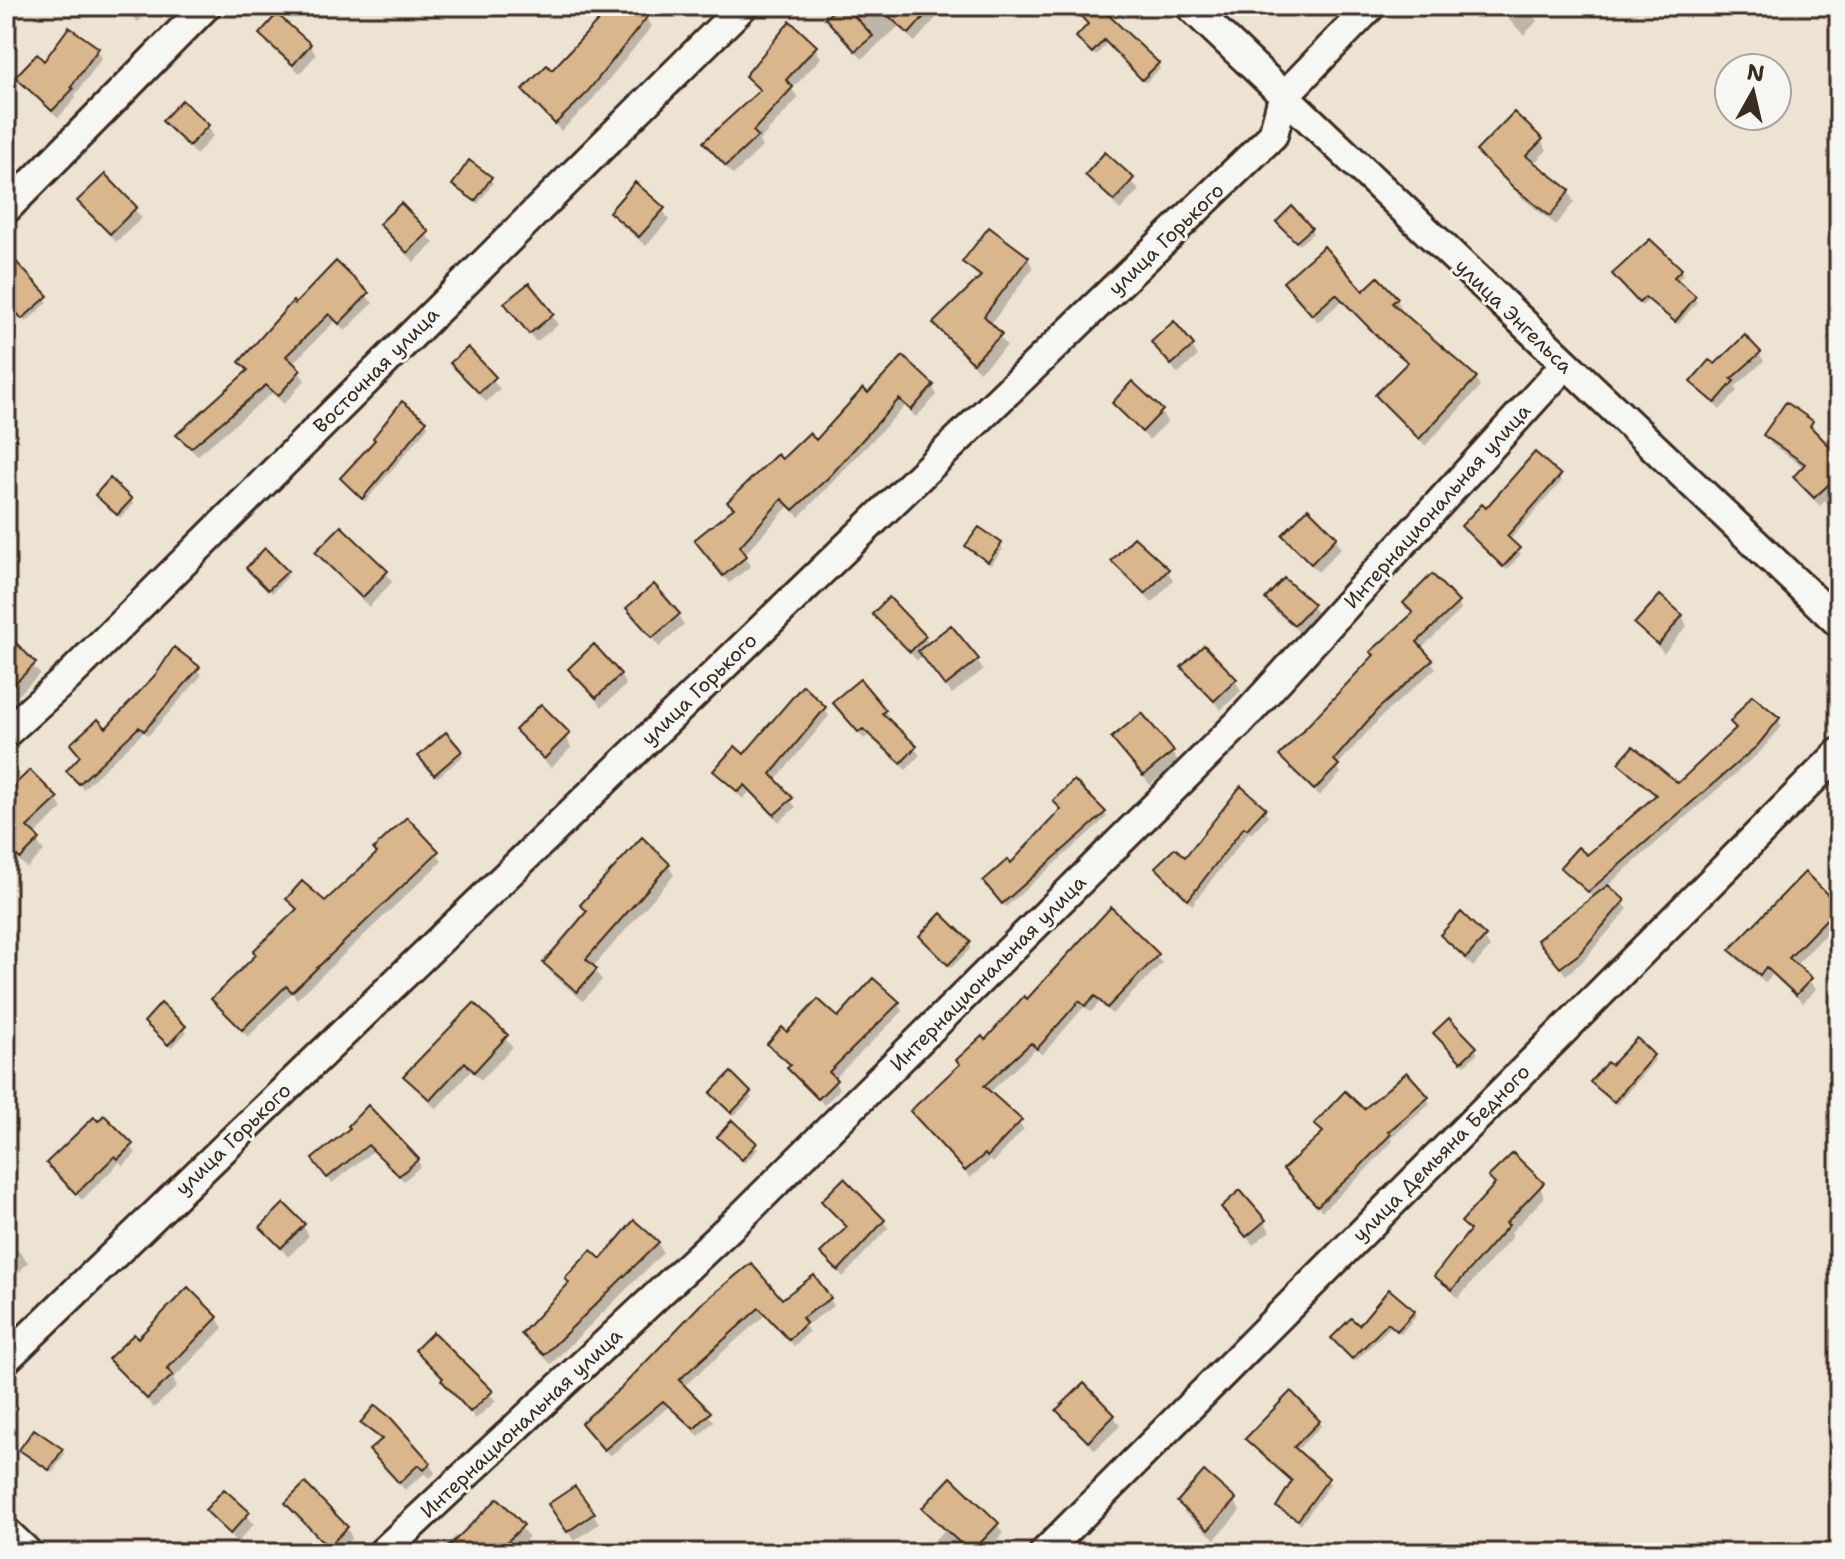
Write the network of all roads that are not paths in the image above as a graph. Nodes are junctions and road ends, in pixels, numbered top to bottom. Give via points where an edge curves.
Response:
1 (206, 6) edge
2 (743, 6) edge
3 (1190, 6) edge
4 (1371, 6) edge
5 (1283, 97) junction
6 (6, 209) edge
7 (1565, 365) junction
8 (1839, 623) edge
9 (6, 733) edge
10 (1839, 753) edge
11 (6, 1359) edge
12 (6, 1532) edge
13 (28, 1553) edge
14 (382, 1553) edge
15 (1044, 1553) edge

1 - 6 street
2 - 9 street, Восточная улица
3 - 5 street, улица Энгельса
4 - 5 street, улица Горького
5 - 7 street, улица Энгельса
5 - 11 street, улица Горького via 1273,135
7 - 8 street, улица Энгельса
7 - 14 street, Интернациональная улица via 1239,723 744,1214
10 - 15 street, улица Демьяна Бедного
12 - 13 street

